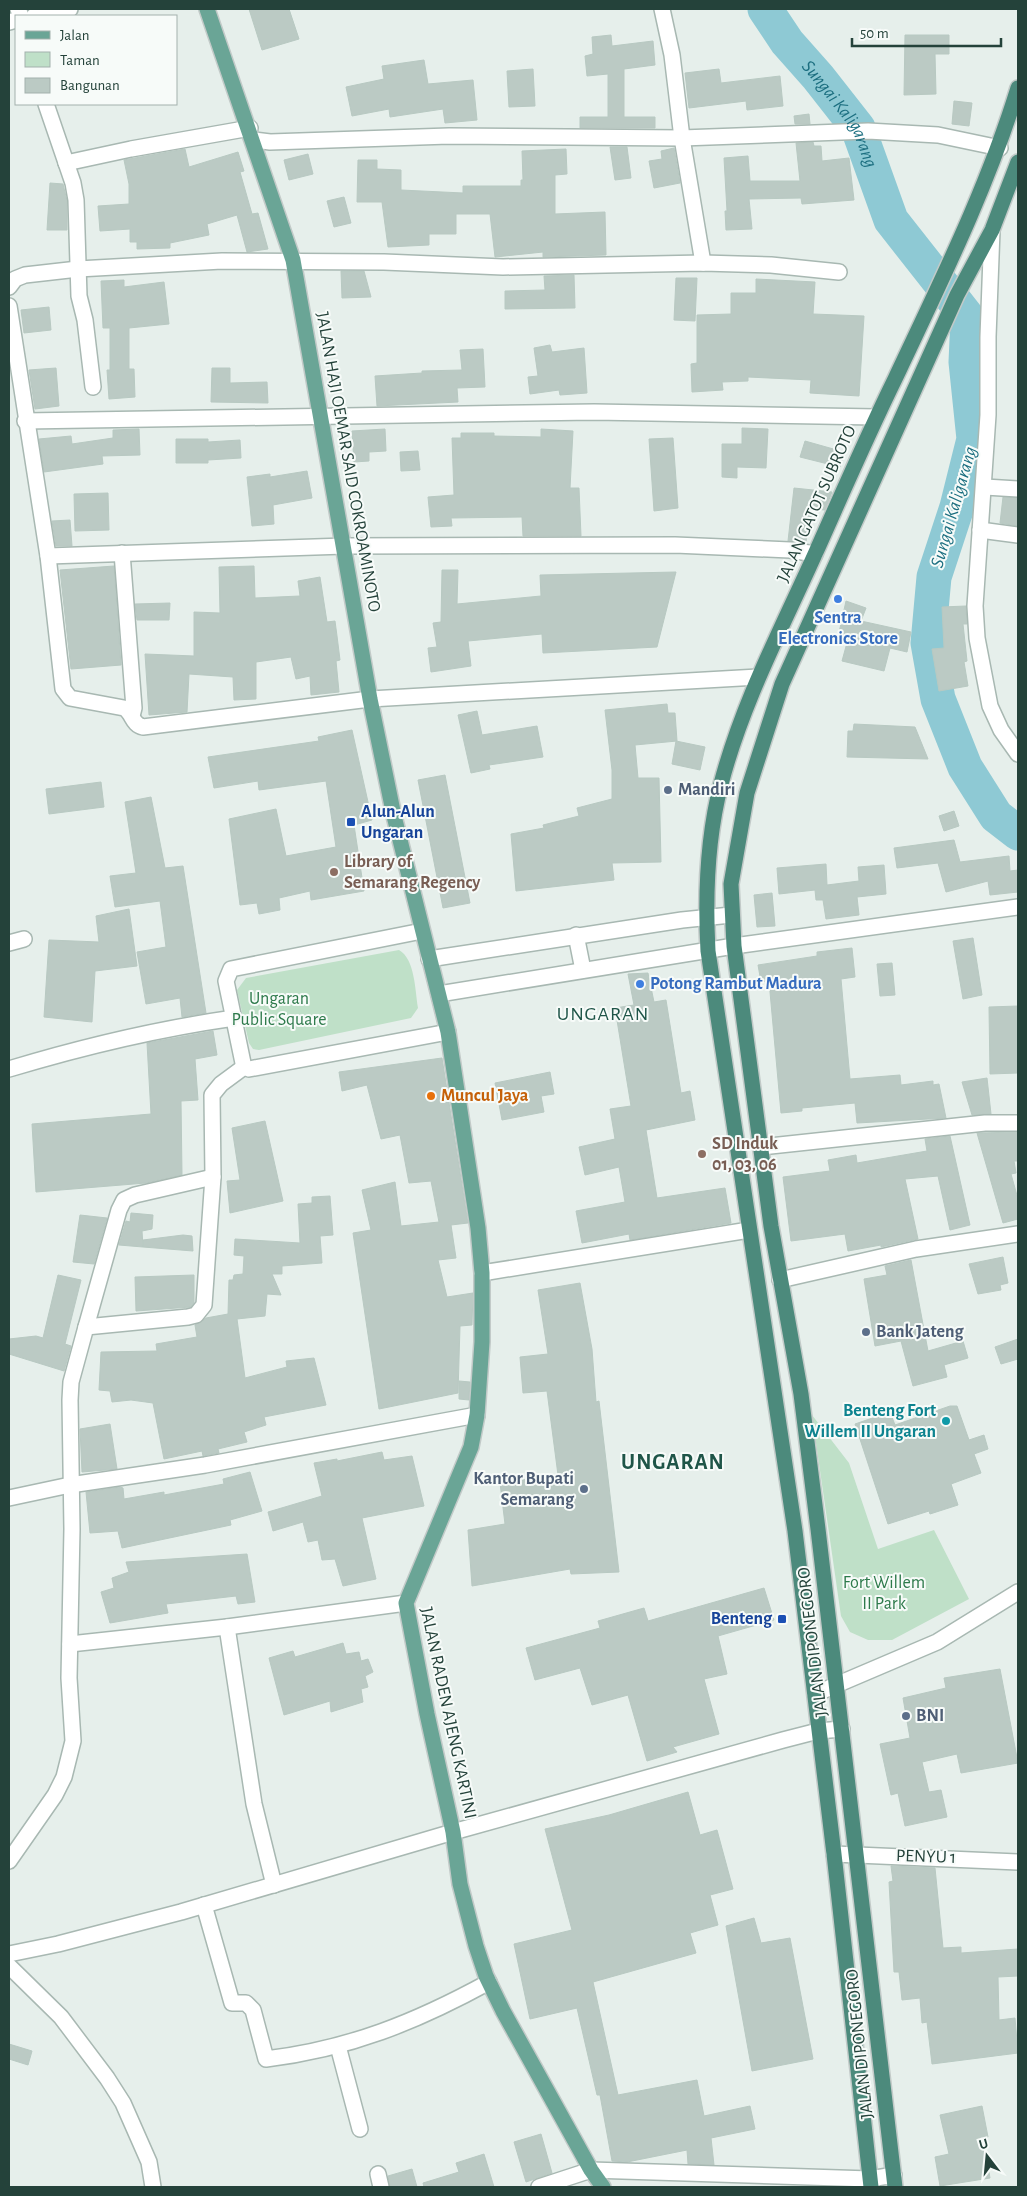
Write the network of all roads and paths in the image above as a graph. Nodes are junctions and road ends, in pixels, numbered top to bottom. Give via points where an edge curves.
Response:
1 (70, 9) edge
2 (207, 9) edge
3 (662, 9) edge
4 (39, 15) edge
5 (1018, 88) edge
6 (46, 105) edge
7 (252, 134) junction
8 (682, 138) junction
9 (1000, 148) junction
10 (1018, 162) edge
11 (66, 163) junction
12 (992, 230) junction
13 (293, 260) junction
14 (703, 263) junction
15 (78, 269) junction
16 (839, 272) dead end
17 (11, 282) edge
18 (9, 306) edge
19 (93, 387) dead end
20 (321, 416) junction
21 (876, 417) junction
22 (25, 420) junction
23 (985, 487) junction
24 (1018, 489) edge
25 (980, 530) junction
26 (1018, 535) edge
27 (345, 546) junction
28 (122, 553) junction
29 (815, 554) junction
30 (48, 556) junction
31 (758, 677) junction
32 (370, 699) junction
33 (132, 716) junction
34 (1018, 754) edge
35 (1018, 907) edge
36 (731, 915) junction
37 (706, 916) junction
38 (422, 931) junction
39 (576, 935) junction
40 (734, 946) junction
41 (708, 951) junction
42 (430, 959) junction
43 (583, 970) junction
44 (439, 994) junction
45 (234, 1018) junction
46 (448, 1032) junction
47 (244, 1067) junction
48 (9, 1069) edge
49 (1018, 1123) edge
50 (761, 1147) junction
51 (213, 1177) junction
52 (749, 1230) junction
53 (1018, 1234) edge
54 (482, 1273) junction
55 (780, 1280) junction
56 (86, 1327) junction
57 (476, 1415) junction
58 (70, 1484) junction
59 (9, 1498) edge
60 (1018, 1592) edge
61 (406, 1603) junction
62 (227, 1627) junction
63 (70, 1644) junction
64 (838, 1684) junction
65 (815, 1694) junction
66 (842, 1729) junction
67 (818, 1731) junction
68 (453, 1832) junction
69 (834, 1854) junction
70 (858, 1855) junction
71 (9, 1861) edge
72 (1018, 1862) edge
73 (274, 1886) junction
74 (204, 1905) junction
75 (9, 1954) edge
76 (9, 1966) edge
77 (489, 1982) junction
78 (338, 2046) junction
79 (360, 2129) dead end
80 (591, 2170) junction
81 (895, 2181) edge
82 (870, 2183) edge
83 (153, 2187) edge
84 (539, 2187) edge
85 (603, 2187) edge

1 - 4 street
2 - 7 main road, JALAN HAJI OEMAR SAID COKROAMINOTO
3 - 8 street via 672,56
5 - 9 highway, JALAN GATOT SUBROTO
6 - 11 street
7 - 8 street via 270,142 450,136
7 - 11 street via 132,149
7 - 13 main road, JALAN HAJI OEMAR SAID COKROAMINOTO
8 - 9 street via 868,131 938,135
8 - 14 street
9 - 21 highway, JALAN GATOT SUBROTO via 957,249
10 - 12 highway
11 - 15 street via 76,200
12 - 23 street
12 - 36 highway via 957,295 782,684 747,793 731,884
13 - 14 street via 503,267
13 - 15 street
13 - 20 main road, JALAN HAJI OEMAR SAID COKROAMINOTO
14 - 16 street
15 - 17 street via 25,275
15 - 19 street
18 - 22 street
20 - 21 street via 594,412
20 - 22 street
20 - 27 main road, JALAN HAJI OEMAR SAID COKROAMINOTO
21 - 29 highway, JALAN GATOT SUBROTO
22 - 30 street
23 - 24 street
23 - 25 street
25 - 26 street
25 - 34 street via 975,606 983,676 993,714
27 - 28 street
27 - 29 street via 674,545
27 - 32 main road, JALAN HAJI OEMAR SAID COKROAMINOTO
28 - 30 street
28 - 33 street via 134,701
29 - 31 highway, JALAN GATOT SUBROTO
30 - 33 street via 63,689 70,698 124,708
31 - 32 street
31 - 37 highway, JALAN GATOT SUBROTO via 721,785 712,839
32 - 33 street via 143,727 135,723
32 - 38 main road, JALAN HAJI OEMAR SAID COKROAMINOTO
35 - 40 street
36 - 37 street
36 - 40 highway
37 - 39 street
37 - 41 highway, JALAN GATOT SUBROTO
38 - 42 main road, JALAN RADEN AJENG KARTINI
38 - 45 street via 235,967 228,972 226,981
39 - 42 street
39 - 43 street
40 - 41 street
40 - 50 highway, JALAN DIPONEGORO
41 - 43 street
41 - 52 highway, JALAN DIPONEGORO
42 - 44 main road, JALAN RADEN AJENG KARTINI
43 - 44 street
44 - 46 main road, JALAN RADEN AJENG KARTINI
45 - 47 street
45 - 48 street via 188,1024 65,1052
46 - 47 street via 249,1069
46 - 54 main road, JALAN RADEN AJENG KARTINI
47 - 51 street via 212,1095
49 - 50 street via 985,1123
50 - 55 highway, JALAN DIPONEGORO
51 - 56 street via 124,1200
51 - 56 street via 204,1305 188,1317
52 - 54 street
52 - 65 highway, JALAN DIPONEGORO via 795,1531
53 - 55 street via 916,1249
54 - 57 main road, JALAN RADEN AJENG KARTINI via 482,1342
55 - 64 highway, JALAN DIPONEGORO via 801,1394
56 - 58 street via 71,1382
57 - 58 street via 205,1465
57 - 61 main road, JALAN RADEN AJENG KARTINI via 471,1447 460,1478
58 - 59 street
58 - 63 street
60 - 64 street via 937,1642
61 - 62 street
61 - 68 main road, JALAN RADEN AJENG KARTINI
62 - 63 street
62 - 73 street via 254,1804
63 - 71 street via 73,1741 70,1760 55,1795
64 - 65 street
64 - 66 highway, JALAN DIPONEGORO
65 - 67 highway, JALAN DIPONEGORO
66 - 67 street
66 - 70 highway, JALAN DIPONEGORO
67 - 68 street
67 - 69 highway, JALAN DIPONEGORO
68 - 73 street
68 - 77 main road, JALAN RADEN AJENG KARTINI via 460,1884
69 - 70 street, PENYU 1
69 - 82 highway, JALAN DIPONEGORO
70 - 72 street, PENYU 1
70 - 81 highway, JALAN DIPONEGORO
73 - 74 street
74 - 75 street via 117,1930
74 - 78 street via 232,2003 246,2004 253,2010 266,2059
76 - 83 street via 61,2017 119,2097 149,2162
77 - 78 street via 432,2013
77 - 80 main road, JALAN RADEN AJENG KARTINI
78 - 79 street
80 - 82 street
80 - 84 street
80 - 85 main road, JALAN RADEN AJENG KARTINI
81 - 82 street

